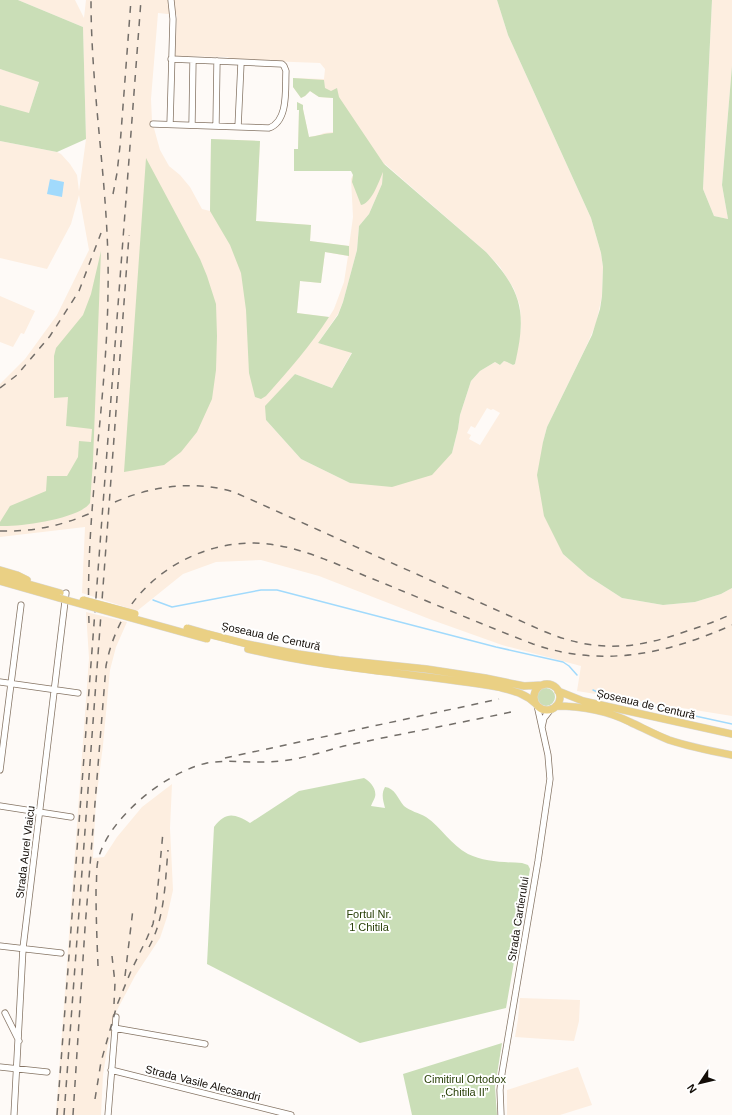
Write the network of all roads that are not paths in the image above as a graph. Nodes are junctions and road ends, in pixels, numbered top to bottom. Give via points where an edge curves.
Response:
1 (172, 0) edge
2 (171, 59) junction
3 (193, 60) junction
4 (217, 61) junction
5 (241, 63) junction
6 (154, 124) dead end
7 (170, 124) junction
8 (192, 124) junction
9 (216, 125) junction
10 (238, 127) junction
11 (0, 570) edge
12 (0, 576) edge
13 (0, 581) edge
14 (0, 586) edge
15 (41, 590) junction
16 (62, 595) junction
17 (21, 605) dead end
18 (208, 636) junction
19 (0, 682) edge
20 (11, 684) junction
21 (543, 685) junction
22 (55, 690) junction
23 (558, 691) junction
24 (78, 693) dead end
25 (536, 705) junction
26 (553, 707) junction
27 (542, 727) junction
28 (732, 734) edge
29 (732, 755) edge
30 (0, 770) edge
31 (0, 806) edge
32 (40, 812) junction
33 (71, 817) dead end
34 (0, 946) edge
35 (23, 948) junction
36 (61, 953) dead end
37 (5, 1013) dead end
38 (116, 1017) dead end
39 (114, 1028) junction
40 (19, 1042) junction
41 (205, 1044) dead end
42 (0, 1067) edge
43 (18, 1069) junction
44 (111, 1070) junction
45 (47, 1072) dead end
46 (14, 1115) edge
47 (108, 1115) edge
48 (291, 1115) edge
49 (501, 1115) edge

1 - 2 street
2 - 3 street
2 - 7 street
3 - 4 street
3 - 8 street
4 - 5 street
4 - 9 street
5 - 10 street
5 - 10 street via 282,64 285,69 284,109 278,123 269,128
6 - 7 street
7 - 8 street
8 - 9 street
9 - 10 street
11 - 15 main road via 17,575
12 - 15 main road, Șoseaua de Centură
13 - 15 main road, Șoseaua de Centură
14 - 15 main road via 20,591
15 - 16 main road, Șoseaua de Centură
16 - 18 main road, Șoseaua de Centură, bridge
16 - 22 street, Strada Aurel Vlaicu
17 - 20 street
18 - 21 main road, Șoseaua de Centură via 339,660 426,669 524,686
18 - 25 main road, Șoseaua de Centură via 291,658 498,687 522,693
19 - 20 street
20 - 22 street
20 - 30 street
21 - 23 main road, Șoseaua de Centură via 550,685
21 - 25 main road via 534,693
22 - 24 street
22 - 32 street, Strada Aurel Vlaicu
23 - 26 main road via 559,700
23 - 28 main road, Șoseaua de Centură via 583,701
25 - 26 main road, Șoseaua de Centură via 542,709
25 - 27 street, Strada Cartierului
26 - 27 street via 544,718
26 - 29 main road, Șoseaua de Centură via 573,707 610,714 669,740
27 - 49 street, Strada Cartierului via 550,767 549,786 502,1073
31 - 32 street
32 - 33 street
32 - 35 street, Strada Aurel Vlaicu
34 - 35 street
35 - 36 street
35 - 40 street, Strada Aurel Vlaicu
37 - 40 street
38 - 39 street
39 - 41 street
39 - 44 street
40 - 43 street, Strada Aurel Vlaicu
42 - 43 street
43 - 45 street
43 - 46 street, Strada Aurel Vlaicu
44 - 47 street
44 - 48 street, Strada Vasile Alecsandri

